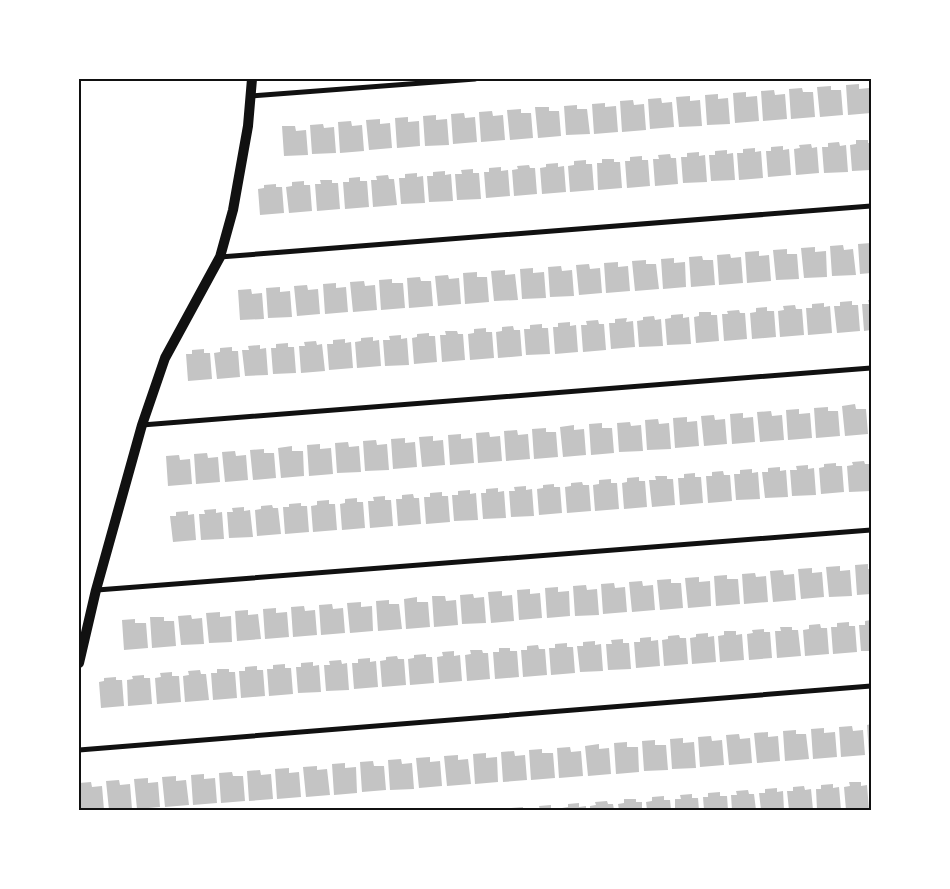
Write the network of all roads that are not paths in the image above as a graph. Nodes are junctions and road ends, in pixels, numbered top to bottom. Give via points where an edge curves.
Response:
1 (252, 79) edge
2 (475, 79) edge
3 (252, 96) junction
4 (871, 206) edge
5 (220, 257) junction
6 (871, 368) edge
7 (142, 425) junction
8 (871, 530) edge
9 (96, 590) junction
10 (79, 663) edge
11 (871, 686) edge
12 (79, 750) edge

1 - 3 main road
2 - 3 street
3 - 5 main road via 233,210
4 - 5 street
5 - 7 main road via 164,358
6 - 7 street
7 - 9 main road
8 - 9 street
9 - 10 main road
11 - 12 street

